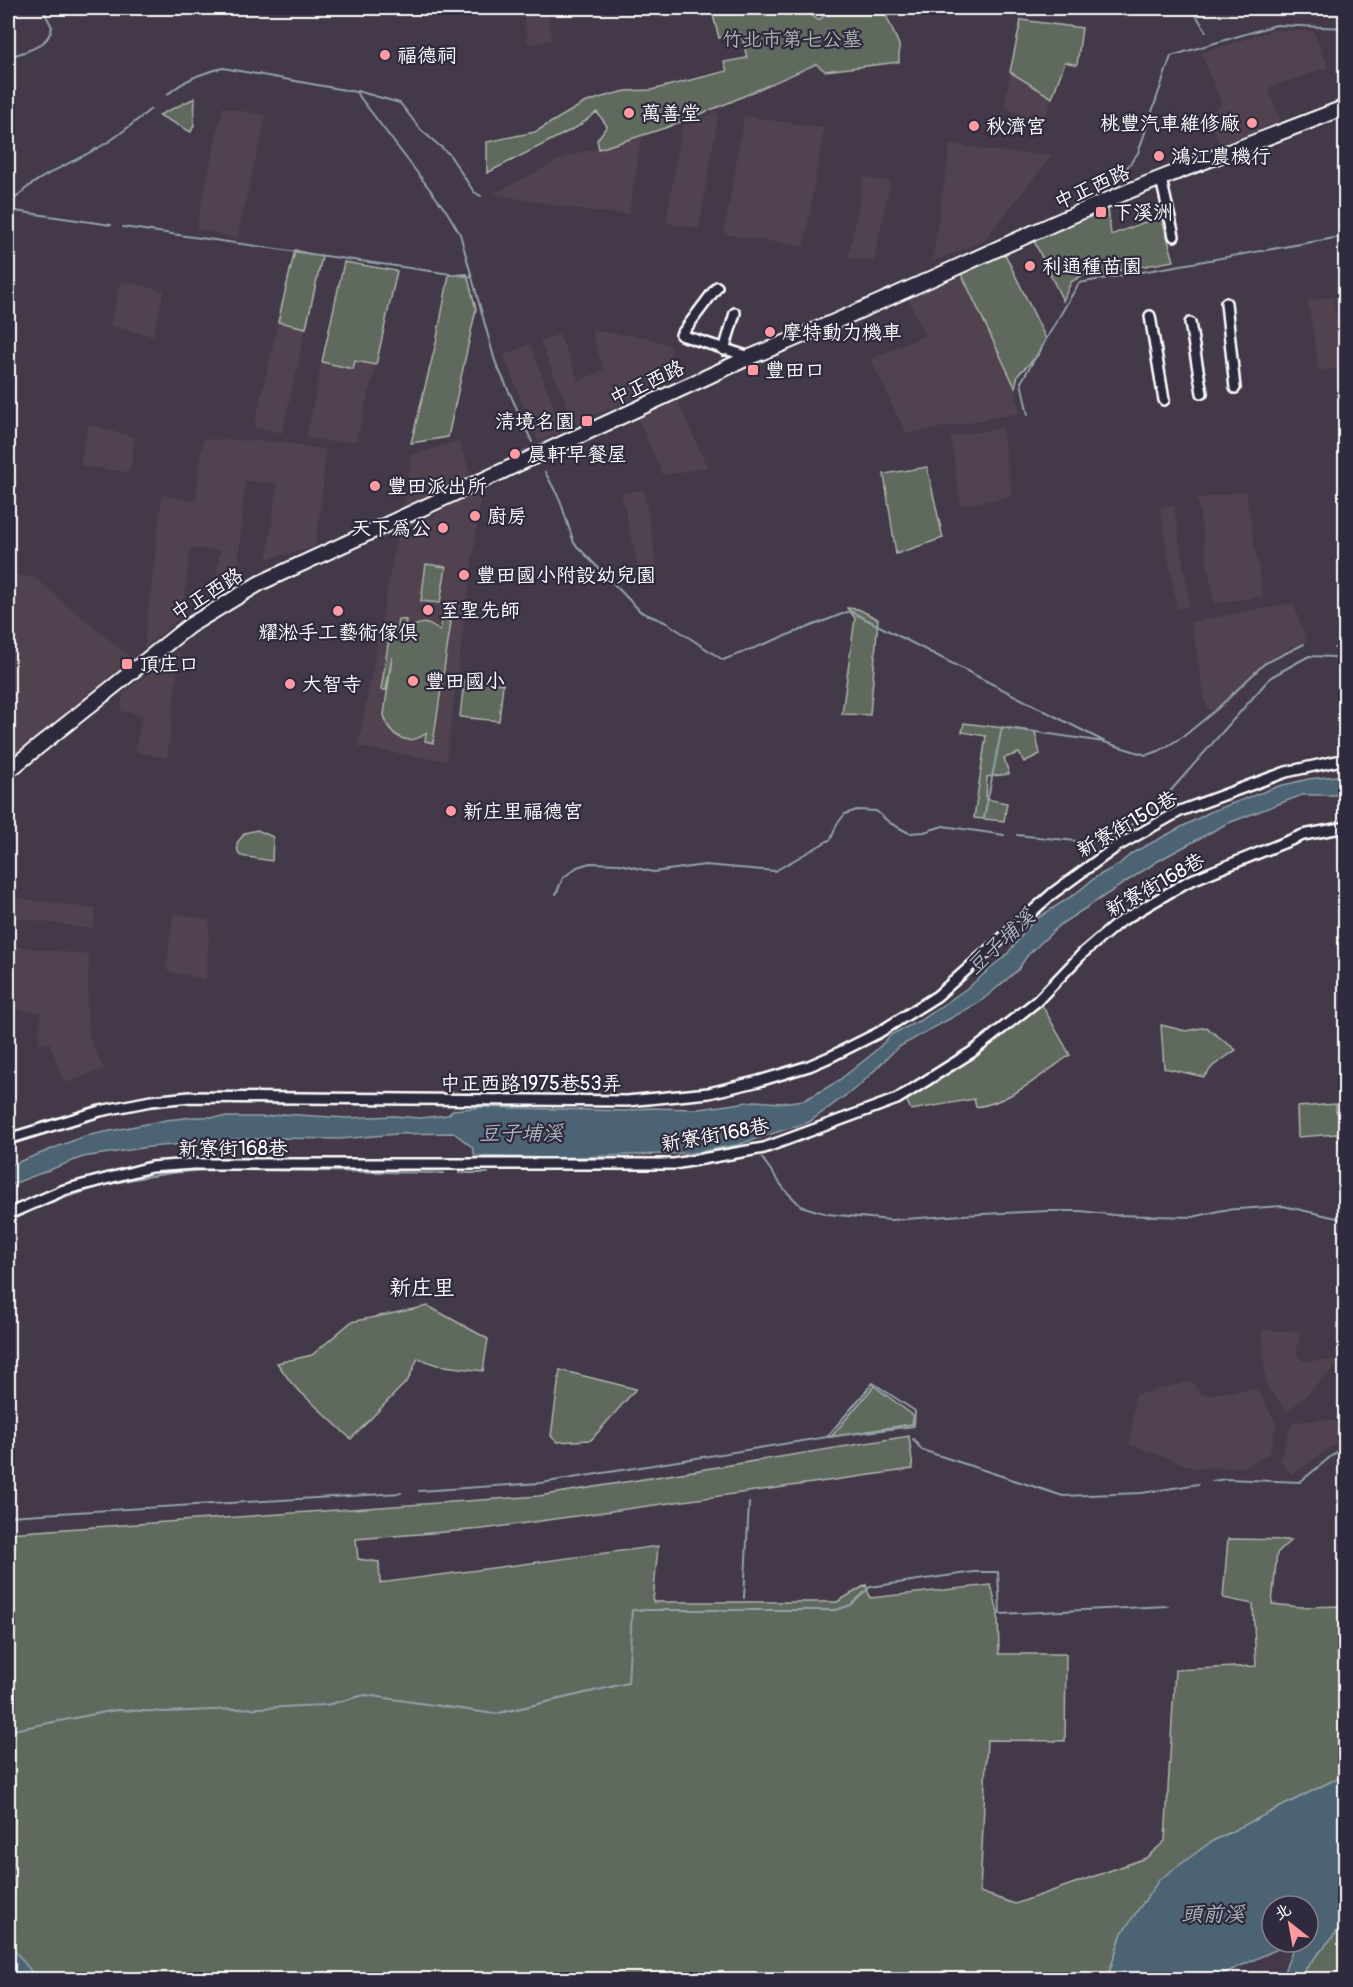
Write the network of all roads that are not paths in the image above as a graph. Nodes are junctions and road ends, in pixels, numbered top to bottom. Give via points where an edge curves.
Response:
1 (1346, 107) edge
2 (1161, 179) junction
3 (1174, 236) dead end
4 (717, 287) dead end
5 (1226, 303) dead end
6 (735, 313) dead end
7 (1150, 316) dead end
8 (1190, 323) dead end
9 (724, 350) junction
10 (750, 357) junction
11 (1235, 388) dead end
12 (1202, 393) dead end
13 (1164, 400) dead end
14 (1346, 759) edge
15 (8, 771) edge
16 (1346, 827) edge
17 (1012, 928) joint
18 (8, 1139) edge
19 (8, 1214) edge

1 - 2 main road, 中正西路
2 - 3 street
2 - 10 main road, 中正西路
4 - 9 street via 681,335
5 - 11 street
6 - 9 street
7 - 13 street
8 - 12 street
9 - 10 street
10 - 15 main road, 中正西路 via 260,583 189,626
14 - 17 street, 新寮街150巷 via 1286,772 1180,811 1116,847
16 - 19 street, 新寮街168巷 via 1303,835 1187,882 1118,923 1037,1001 972,1052 897,1099 764,1148 674,1164 151,1167 64,1190
17 - 18 street, 中正西路1975巷53弄 via 937,996 878,1033 809,1066 726,1089 608,1101 190,1097 100,1111

